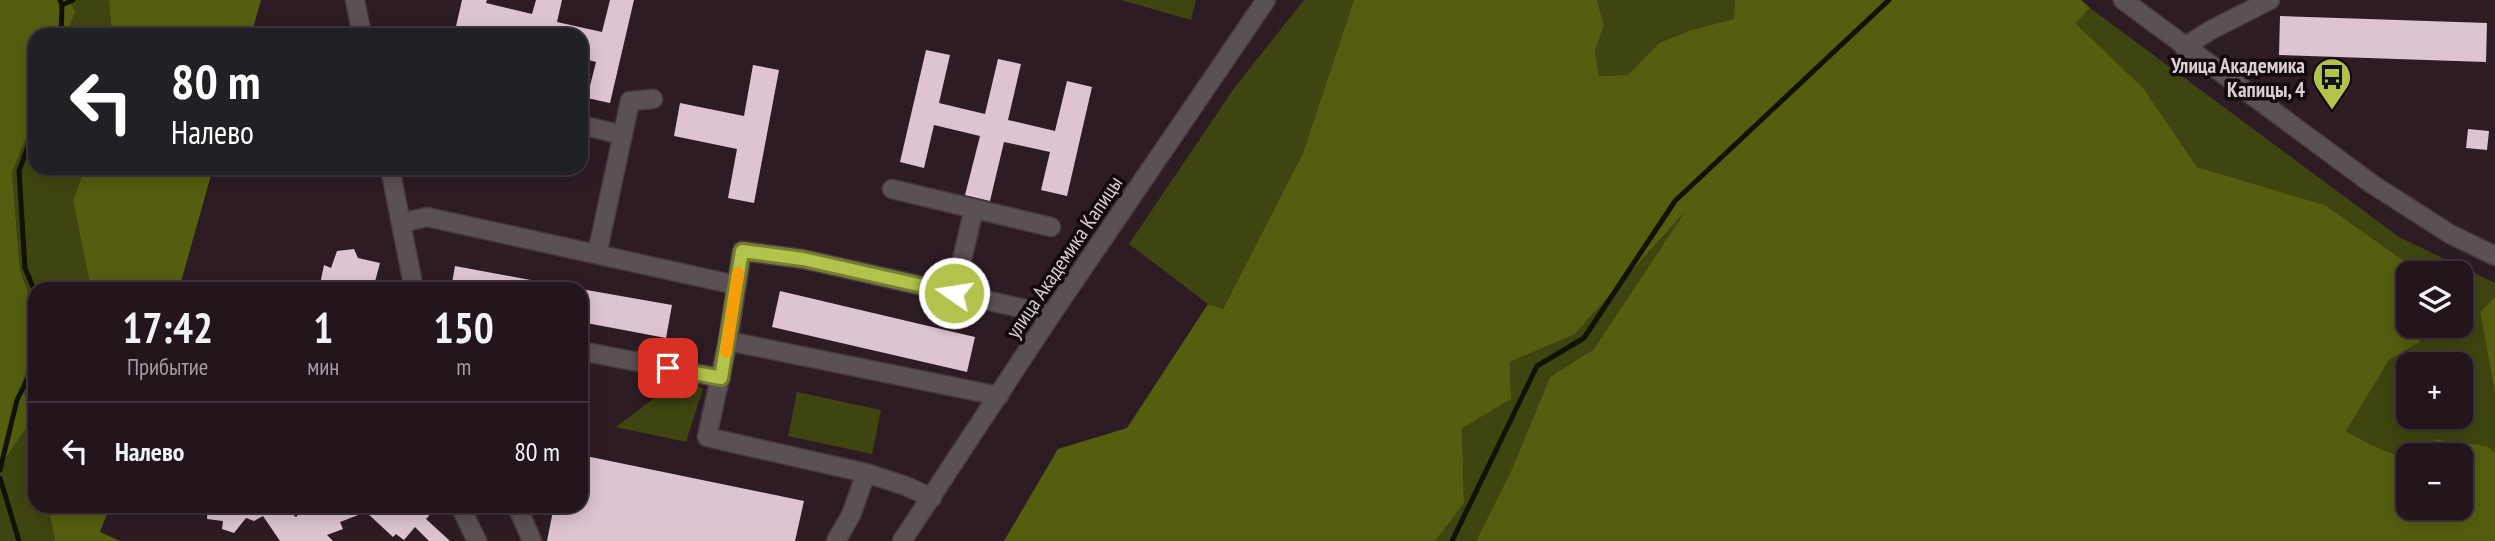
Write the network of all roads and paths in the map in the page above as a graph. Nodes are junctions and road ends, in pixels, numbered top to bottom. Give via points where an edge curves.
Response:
1 (355, 0) edge
2 (1266, 0) edge
3 (2123, 0) edge
4 (2270, 0) edge
5 (361, 28) edge
6 (2184, 47) junction
7 (653, 99) dead end
8 (588, 127) edge
9 (623, 135) junction
10 (391, 175) edge
11 (892, 189) dead end
12 (974, 209) junction
13 (401, 223) junction
14 (1051, 227) dead end
15 (597, 254) junction
16 (2495, 256) edge
17 (413, 282) edge
18 (736, 285) junction
19 (954, 293) junction
20 (1051, 315) junction
21 (727, 341) junction
22 (588, 352) edge
23 (721, 378) junction
24 (999, 396) junction
25 (866, 473) junction
26 (932, 498) junction
27 (463, 513) edge
28 (520, 513) edge
29 (477, 541) edge
30 (532, 541) edge
31 (836, 541) edge
32 (902, 541) edge

1 - 5 street
2 - 20 street, улица Академика Капицы
3 - 6 street
4 - 6 street
6 - 16 street via 2372,184 2450,234
7 - 9 street via 631,100
8 - 9 street
9 - 15 street
10 - 13 street
11 - 12 street
12 - 14 street
12 - 19 street
13 - 15 street via 427,217
13 - 17 street
15 - 18 street
18 - 19 street via 742,251 803,259
18 - 21 street
19 - 20 street
20 - 24 street, улица Академика Капицы
21 - 23 street
21 - 24 street
22 - 23 street
23 - 25 street via 707,437
24 - 26 street, улица Академика Капицы
25 - 26 street
25 - 31 street
26 - 32 street, улица Академика Капицы
27 - 29 street
28 - 30 street

